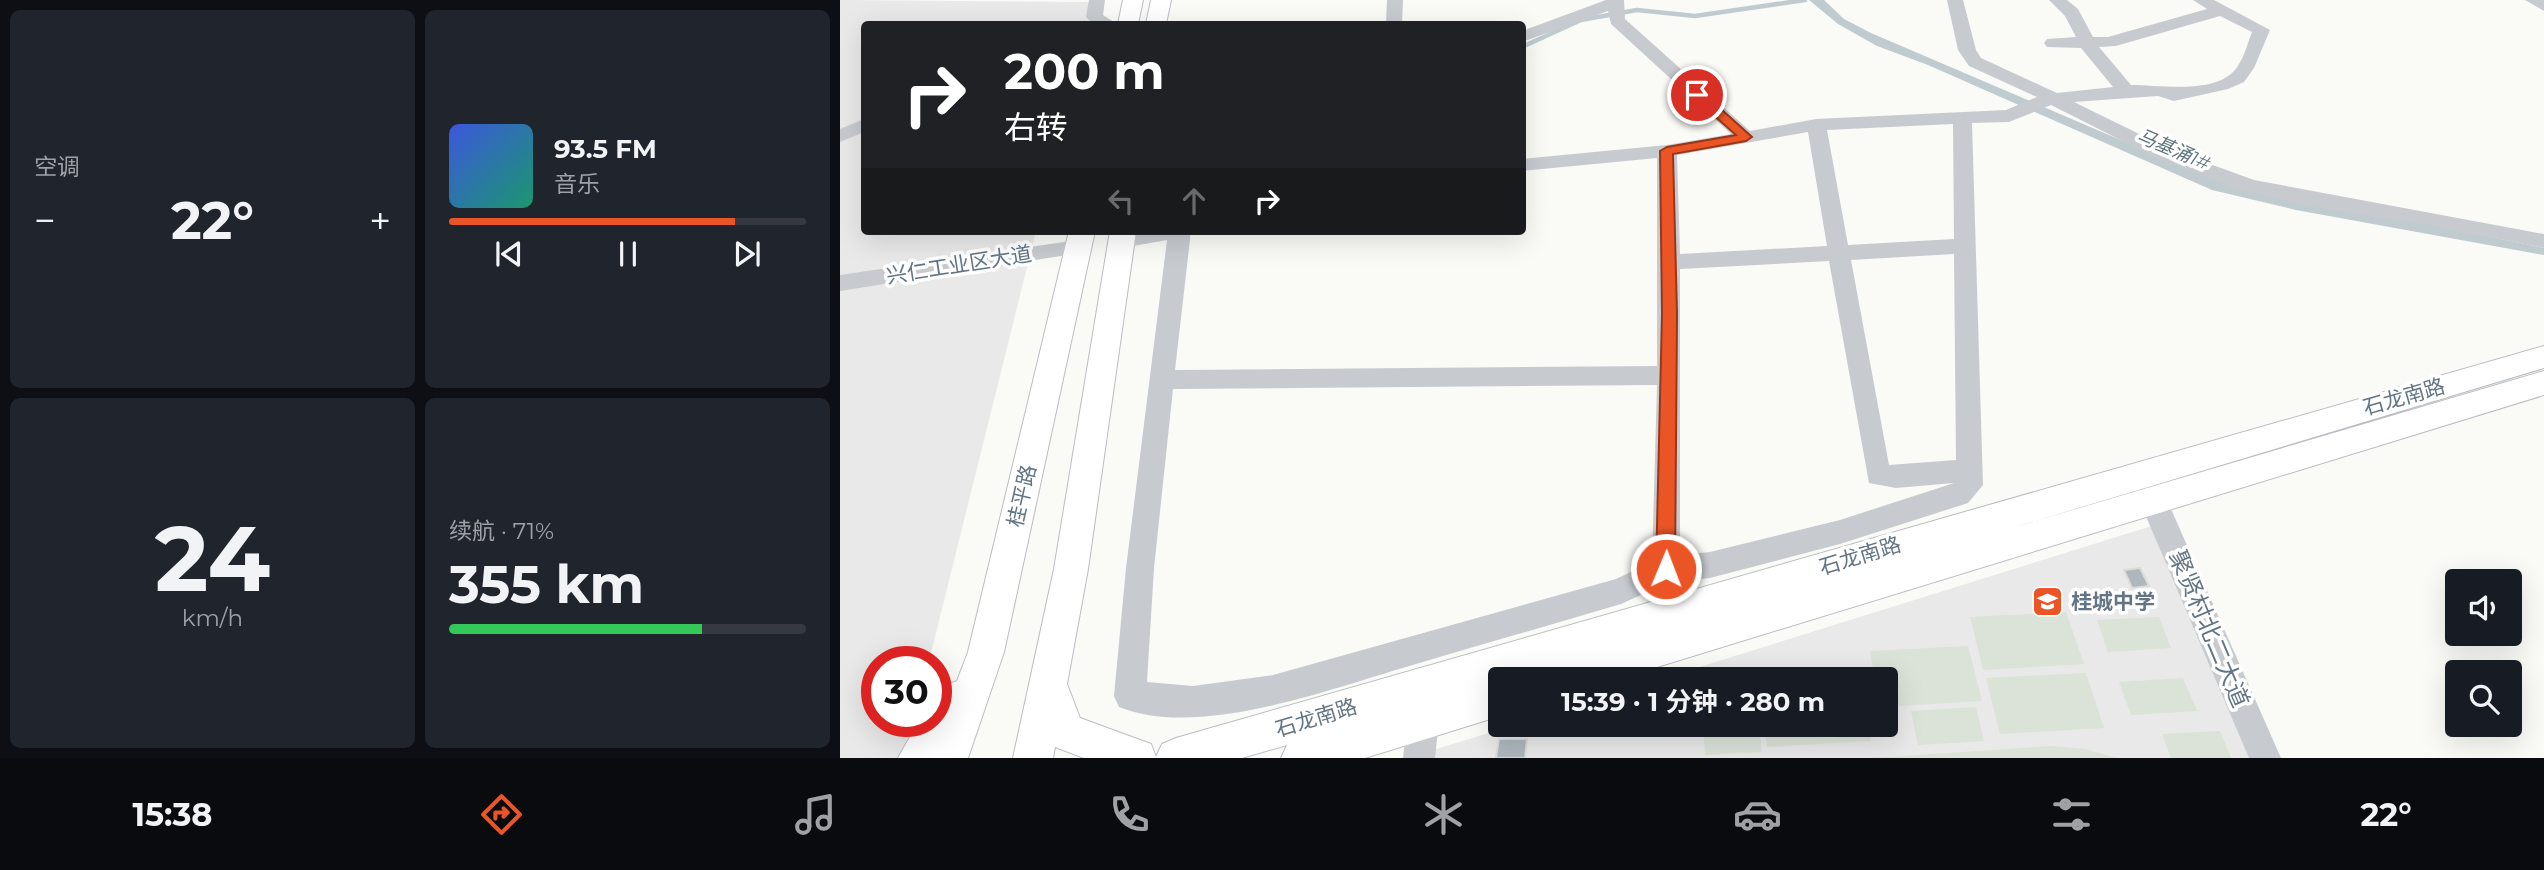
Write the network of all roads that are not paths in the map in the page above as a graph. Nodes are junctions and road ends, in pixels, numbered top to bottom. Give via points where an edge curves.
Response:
1 (1133, 0) edge
2 (1161, 0) edge
3 (1395, 0) edge
4 (1955, 0) edge
5 (2056, 0) edge
6 (2201, 0) edge
7 (2533, 0) edge
8 (2544, 6) edge
9 (1616, 8) edge
10 (2221, 12) junction
11 (1129, 21) edge
12 (1157, 21) edge
13 (1394, 21) edge
14 (1526, 36) edge
15 (2053, 43) dead end
16 (2089, 44) junction
17 (2126, 91) junction
18 (2043, 102) junction
19 (1962, 118) junction
20 (1816, 125) junction
21 (861, 126) edge
22 (840, 136) edge
23 (1746, 137) junction
24 (1667, 151) junction
25 (1526, 165) edge
26 (1180, 235) edge
27 (1123, 236) edge
28 (1080, 239) edge
29 (2544, 241) edge
30 (1963, 246) junction
31 (1839, 252) junction
32 (1669, 262) junction
33 (840, 283) edge
34 (2544, 356) edge
35 (1669, 375) junction
36 (1163, 380) junction
37 (2544, 383) edge
38 (1969, 470) junction
39 (2153, 500) junction
40 (1874, 537) junction
41 (1666, 569) junction
42 (1668, 613) junction
43 (986, 652) junction
44 (1598, 667) edge
45 (1048, 684) junction
46 (1488, 700) edge
47 (1423, 720) junction
48 (918, 758) edge
49 (948, 758) edge
50 (1033, 758) edge
51 (1137, 758) edge
52 (1176, 758) edge
53 (1301, 758) edge
54 (1419, 758) edge
55 (2265, 758) edge

1 - 11 main road
2 - 12 main road
3 - 13 street
4 - 18 street via 1970,56
5 - 16 street via 2072,13
6 - 10 street
7 - 8 street
9 - 14 street
9 - 23 street
10 - 16 street
10 - 17 street via 2262,30 2238,78 2174,95 2160,90
15 - 16 street
16 - 17 street
17 - 18 street
18 - 19 street via 2009,116
18 - 29 street via 2245,184
19 - 20 street
19 - 30 street
20 - 23 street
20 - 31 street
21 - 22 street
23 - 24 street
24 - 25 street
24 - 32 street
26 - 36 street
27 - 45 main road via 1071,569
28 - 33 street, 兴仁工业区大道
28 - 43 main road, 桂平路
30 - 31 street
30 - 38 street
31 - 32 street
31 - 38 street via 1878,475
32 - 35 street
34 - 40 main road, 石龙南路
35 - 36 street
35 - 41 street
36 - 41 street via 1130,696 1193,702 1273,690 1621,591
37 - 39 main road, 石龙南路
38 - 40 street via 1970,485 1958,495
39 - 44 main road, 石龙南路
39 - 55 street, 聚贤村北二大道
40 - 41 street
40 - 42 main road, 石龙南路
41 - 42 street
42 - 52 main road, 石龙南路
43 - 48 main road
43 - 49 main road, 桂平路
45 - 50 main road
45 - 51 main road via 1066,732
46 - 47 main road, 石龙南路
47 - 53 main road, 石龙南路
47 - 54 street

